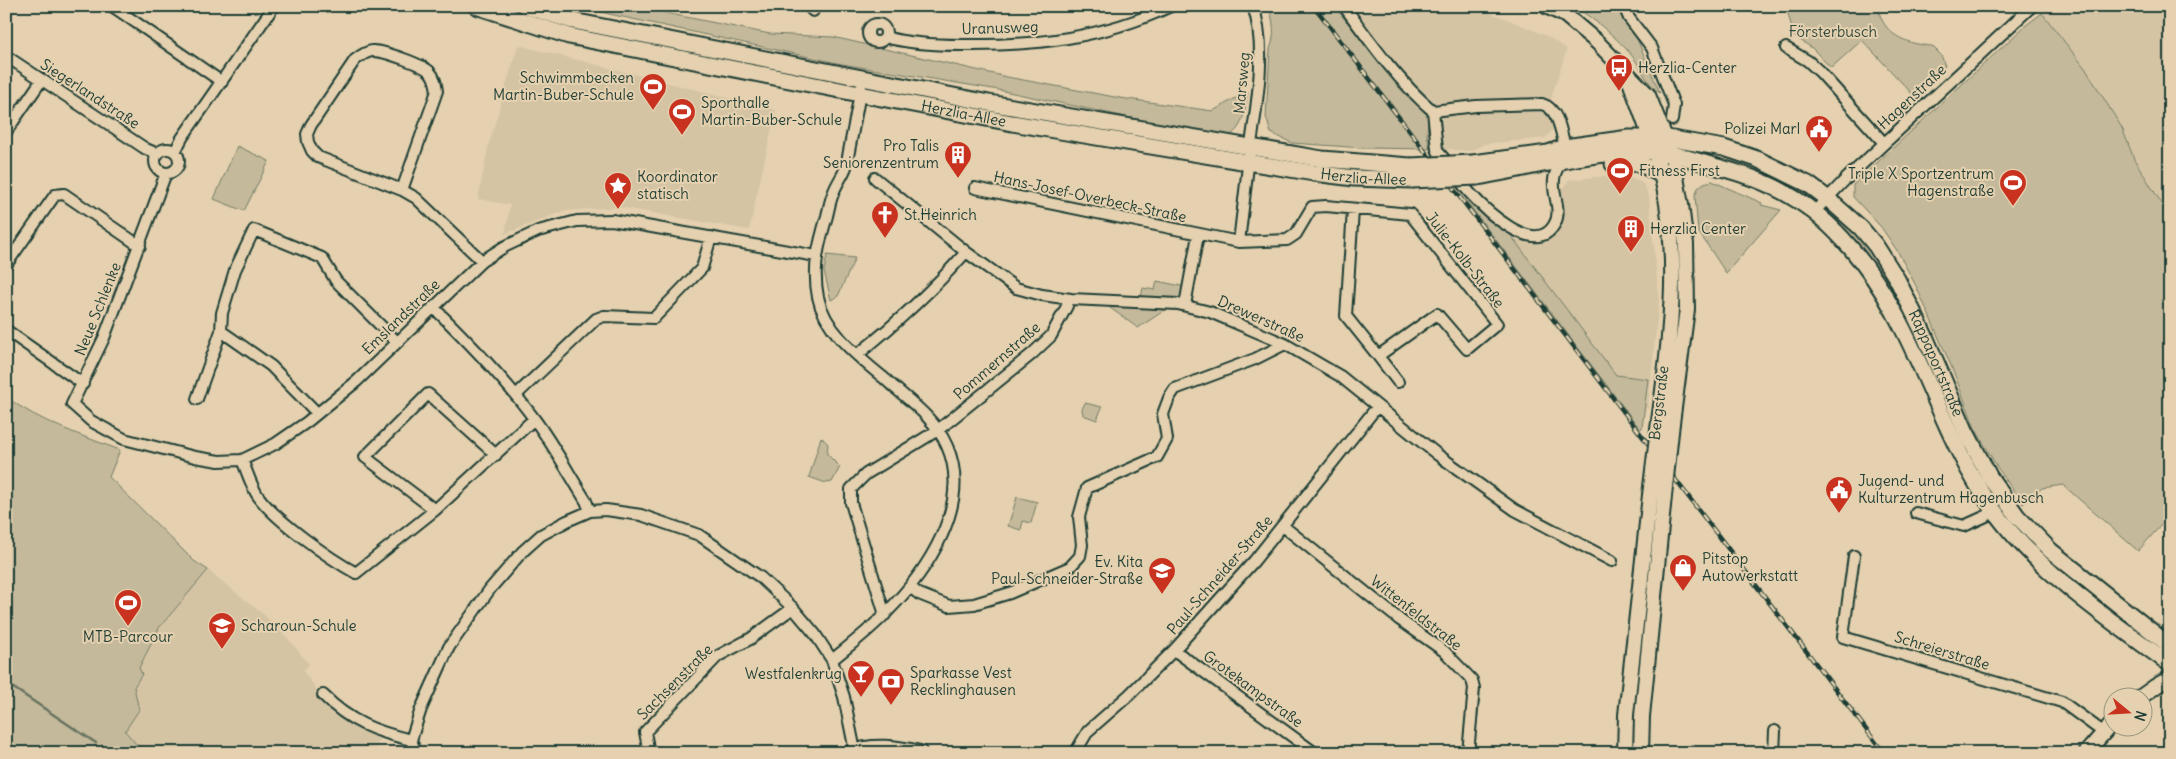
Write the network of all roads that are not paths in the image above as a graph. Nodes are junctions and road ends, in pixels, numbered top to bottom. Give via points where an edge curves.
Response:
1 (112, 6) edge
2 (274, 6) edge
3 (476, 6) edge
4 (525, 6) edge
5 (1171, 6) edge
6 (1253, 6) edge
7 (1344, 6) edge
8 (1546, 6) edge
9 (1624, 6) edge
10 (2032, 6) edge
11 (886, 37) dead end
12 (1786, 48) dead end
13 (6, 56) edge
14 (1626, 71) junction
15 (863, 78) junction
16 (41, 81) junction
17 (222, 82) junction
18 (860, 94) junction
19 (1433, 111) junction
20 (1672, 120) dead end
21 (6, 132) edge
22 (1667, 138) junction
23 (1884, 143) junction
24 (1652, 145) junction
25 (1566, 147) junction
26 (1251, 148) junction
27 (175, 152) junction
28 (158, 154) junction
29 (1672, 155) junction
30 (1248, 163) junction
31 (1559, 166) junction
32 (1475, 170) junction
33 (166, 173) junction
34 (1411, 173) junction
35 (1660, 174) junction
36 (875, 178) dead end
37 (975, 188) dead end
38 (402, 190) junction
39 (1827, 198) junction
40 (1353, 210) junction
41 (1814, 212) junction
42 (1198, 235) junction
43 (711, 237) junction
44 (1239, 242) junction
45 (140, 246) junction
46 (966, 252) junction
47 (816, 256) junction
48 (482, 261) junction
49 (6, 265) edge
50 (1185, 305) junction
51 (1066, 306) dead end
52 (434, 307) junction
53 (6, 330) edge
54 (222, 331) junction
55 (397, 342) junction
56 (1285, 344) junction
57 (856, 355) junction
58 (1378, 356) junction
59 (1398, 382) dead end
60 (83, 384) junction
61 (516, 395) junction
62 (198, 399) dead end
63 (1378, 407) junction
64 (317, 413) junction
65 (534, 419) junction
66 (1666, 422) junction
67 (938, 430) junction
68 (124, 439) joint
69 (496, 455) junction
70 (242, 460) junction
71 (1657, 496) junction
72 (435, 510) junction
73 (590, 511) junction
74 (1995, 512) junction
75 (1916, 513) dead end
76 (1283, 526) junction
77 (1854, 556) dead end
78 (1612, 561) dead end
79 (910, 587) junction
80 (793, 608) junction
81 (885, 615) junction
82 (2170, 646) edge
83 (1174, 650) junction
84 (832, 660) junction
85 (2170, 664) edge
86 (2170, 678) edge
87 (2154, 687) edge
88 (323, 695) dead end
89 (1775, 731) dead end
90 (2103, 732) joint
91 (411, 740) junction
92 (852, 752) edge
93 (416, 753) edge
94 (649, 753) edge
95 (920, 753) edge
96 (1075, 753) edge
97 (1315, 753) edge
98 (1468, 753) edge
99 (1625, 753) edge
100 (1641, 753) edge
101 (1774, 753) edge
102 (2086, 753) edge

1 - 17 street
2 - 17 street
3 - 18 main road, Herzlia-Allee via 569,36
4 - 15 main road, Herzlia-Allee via 573,21
5 - 11 street, Uranusweg via 1110,30 1054,41 990,46 899,41
6 - 26 street, Marsweg via 1260,46
7 - 19 street via 1382,56
8 - 14 main road, Bergstraße via 1565,15
9 - 20 street via 1652,48 1674,105
10 - 23 street, Hagenstraße
12 - 23 street via 1820,72
13 - 16 street, Siegerlandstraße
14 - 22 main road, Bergstraße via 1648,95
14 - 24 main road, Bergstraße
15 - 18 street
15 - 26 main road, Herzlia-Allee via 998,105
16 - 21 street
16 - 28 street, Siegerlandstraße
17 - 27 street
18 - 30 main road, Herzlia-Allee
18 - 47 street via 846,167 833,193
19 - 25 street via 1542,104 1553,110
19 - 31 street via 1436,149 1481,204 1522,234 1531,237 1542,235 1554,225 1558,214 1554,180
22 - 24 main road, Herzlia-Allee
22 - 29 main road, Bergstraße
22 - 39 main road, Rappaportstraße via 1724,148 1757,159 1800,180
23 - 39 street, Hagenstraße
24 - 25 main road, Herzlia-Allee via 1629,138
24 - 29 main road, Herzlia-Allee
24 - 31 main road, Herzlia-Allee
24 - 35 main road, Bergstraße
25 - 32 main road, Herzlia-Allee
26 - 30 street, Marsweg
26 - 34 main road, Herzlia-Allee
27 - 28 street via 168,150
27 - 33 street via 179,164 176,170
28 - 33 street via 156,165
29 - 41 main road, Rappaportstraße via 1752,178 1794,198
29 - 66 main road, Bergstraße via 1682,205 1687,301
30 - 34 main road, Herzlia-Allee via 1354,178
30 - 44 street
31 - 32 main road, Herzlia-Allee
31 - 35 main road via 1639,163
32 - 34 main road, Herzlia-Allee, bridge
33 - 45 street, Neue Schlenke
35 - 66 main road, Bergstraße via 1672,245 1673,308
36 - 46 street, Drewerstraße
37 - 42 street, Hans-Josef-Overbeck-Straße
38 - 38 street via 325,160 312,150 308,142 311,125 355,60 374,51 425,68 436,81 436,90
38 - 48 street via 416,198
39 - 41 street, Hagenstraße
39 - 82 main road, Rappaportstraße via 1861,228 1897,280 1969,437 1989,476 2017,516 2051,551
40 - 44 street, Julie-Kolb-Straße via 1326,206 1312,208 1296,234 1287,240
40 - 58 street via 1346,316
40 - 58 street, Julie-Kolb-Straße via 1410,214 1497,324 1467,349 1437,314
41 - 74 main road, Rappaportstraße via 1854,253 1894,310 1963,461
42 - 44 street, Hans-Josef-Overbeck-Straße
42 - 50 street, Hans-Josef-Overbeck-Straße
43 - 47 street, Emslandstraße
43 - 48 street, Emslandstraße via 612,220 576,221 538,230
43 - 61 street via 702,268 654,318 604,316 596,319
45 - 49 street via 64,194 55,194
45 - 60 street, Neue Schlenke
46 - 50 street, Drewerstraße via 1016,288 1042,295
46 - 57 street via 899,322
47 - 57 street via 818,298 824,314
48 - 52 street, Emslandstraße
50 - 56 street, Drewerstraße via 1210,312
51 - 67 street, Pommernstraße via 1050,336
52 - 55 street, Emslandstraße
52 - 61 street
53 - 60 street, Neue Schlenke
54 - 55 street via 222,313 254,230 322,258 336,281
54 - 62 street
54 - 64 street via 271,366
55 - 64 street, Emslandstraße via 357,381
56 - 63 street, Drewerstraße via 1340,376
56 - 79 street via 1255,360 1175,389 1163,414 1166,439 1158,457 1087,488 1079,516 1080,556 1070,567 1010,593 974,604 949,606
57 - 67 street via 930,419
58 - 59 street
60 - 68 street, Neue Schlenke via 72,404 91,421
61 - 65 street
63 - 76 street, Paul-Schneider-Straße
63 - 78 street, Drewerstraße via 1515,510
64 - 70 street, Emslandstraße via 275,444
65 - 69 street
65 - 73 street
66 - 71 main road, Bergstraße, bridge
67 - 79 street via 953,464 951,513 947,527
67 - 81 street, Pommernstraße via 866,474 851,489 851,503
68 - 70 street, Emslandstraße via 195,457
69 - 72 street
69 - 72 street via 428,394 365,457
70 - 72 street via 256,494 265,506 356,573
71 - 99 main road, Bergstraße via 1626,715
71 - 100 main road, Bergstraße
73 - 80 street via 641,514 699,535 760,577
73 - 91 street via 531,543 490,589 449,647
74 - 75 street via 1964,526
74 - 85 main road, Rappaportstraße via 2016,537 2066,584
76 - 83 street, Paul-Schneider-Straße
76 - 98 street, Wittenfeldstraße via 1444,651 1472,680
77 - 90 street, Schreierstraße via 1843,637 2062,702
79 - 81 street
80 - 84 street
80 - 94 street, Sachsenstraße via 750,639 718,656 645,732
81 - 84 street
83 - 96 street, Paul-Schneider-Straße via 1129,696 1088,731
83 - 97 street, Grotekampstraße
84 - 92 street via 844,697
86 - 87 main road
88 - 91 street via 356,722
89 - 101 street
90 - 102 main road
91 - 93 street
92 - 95 main road via 892,748

